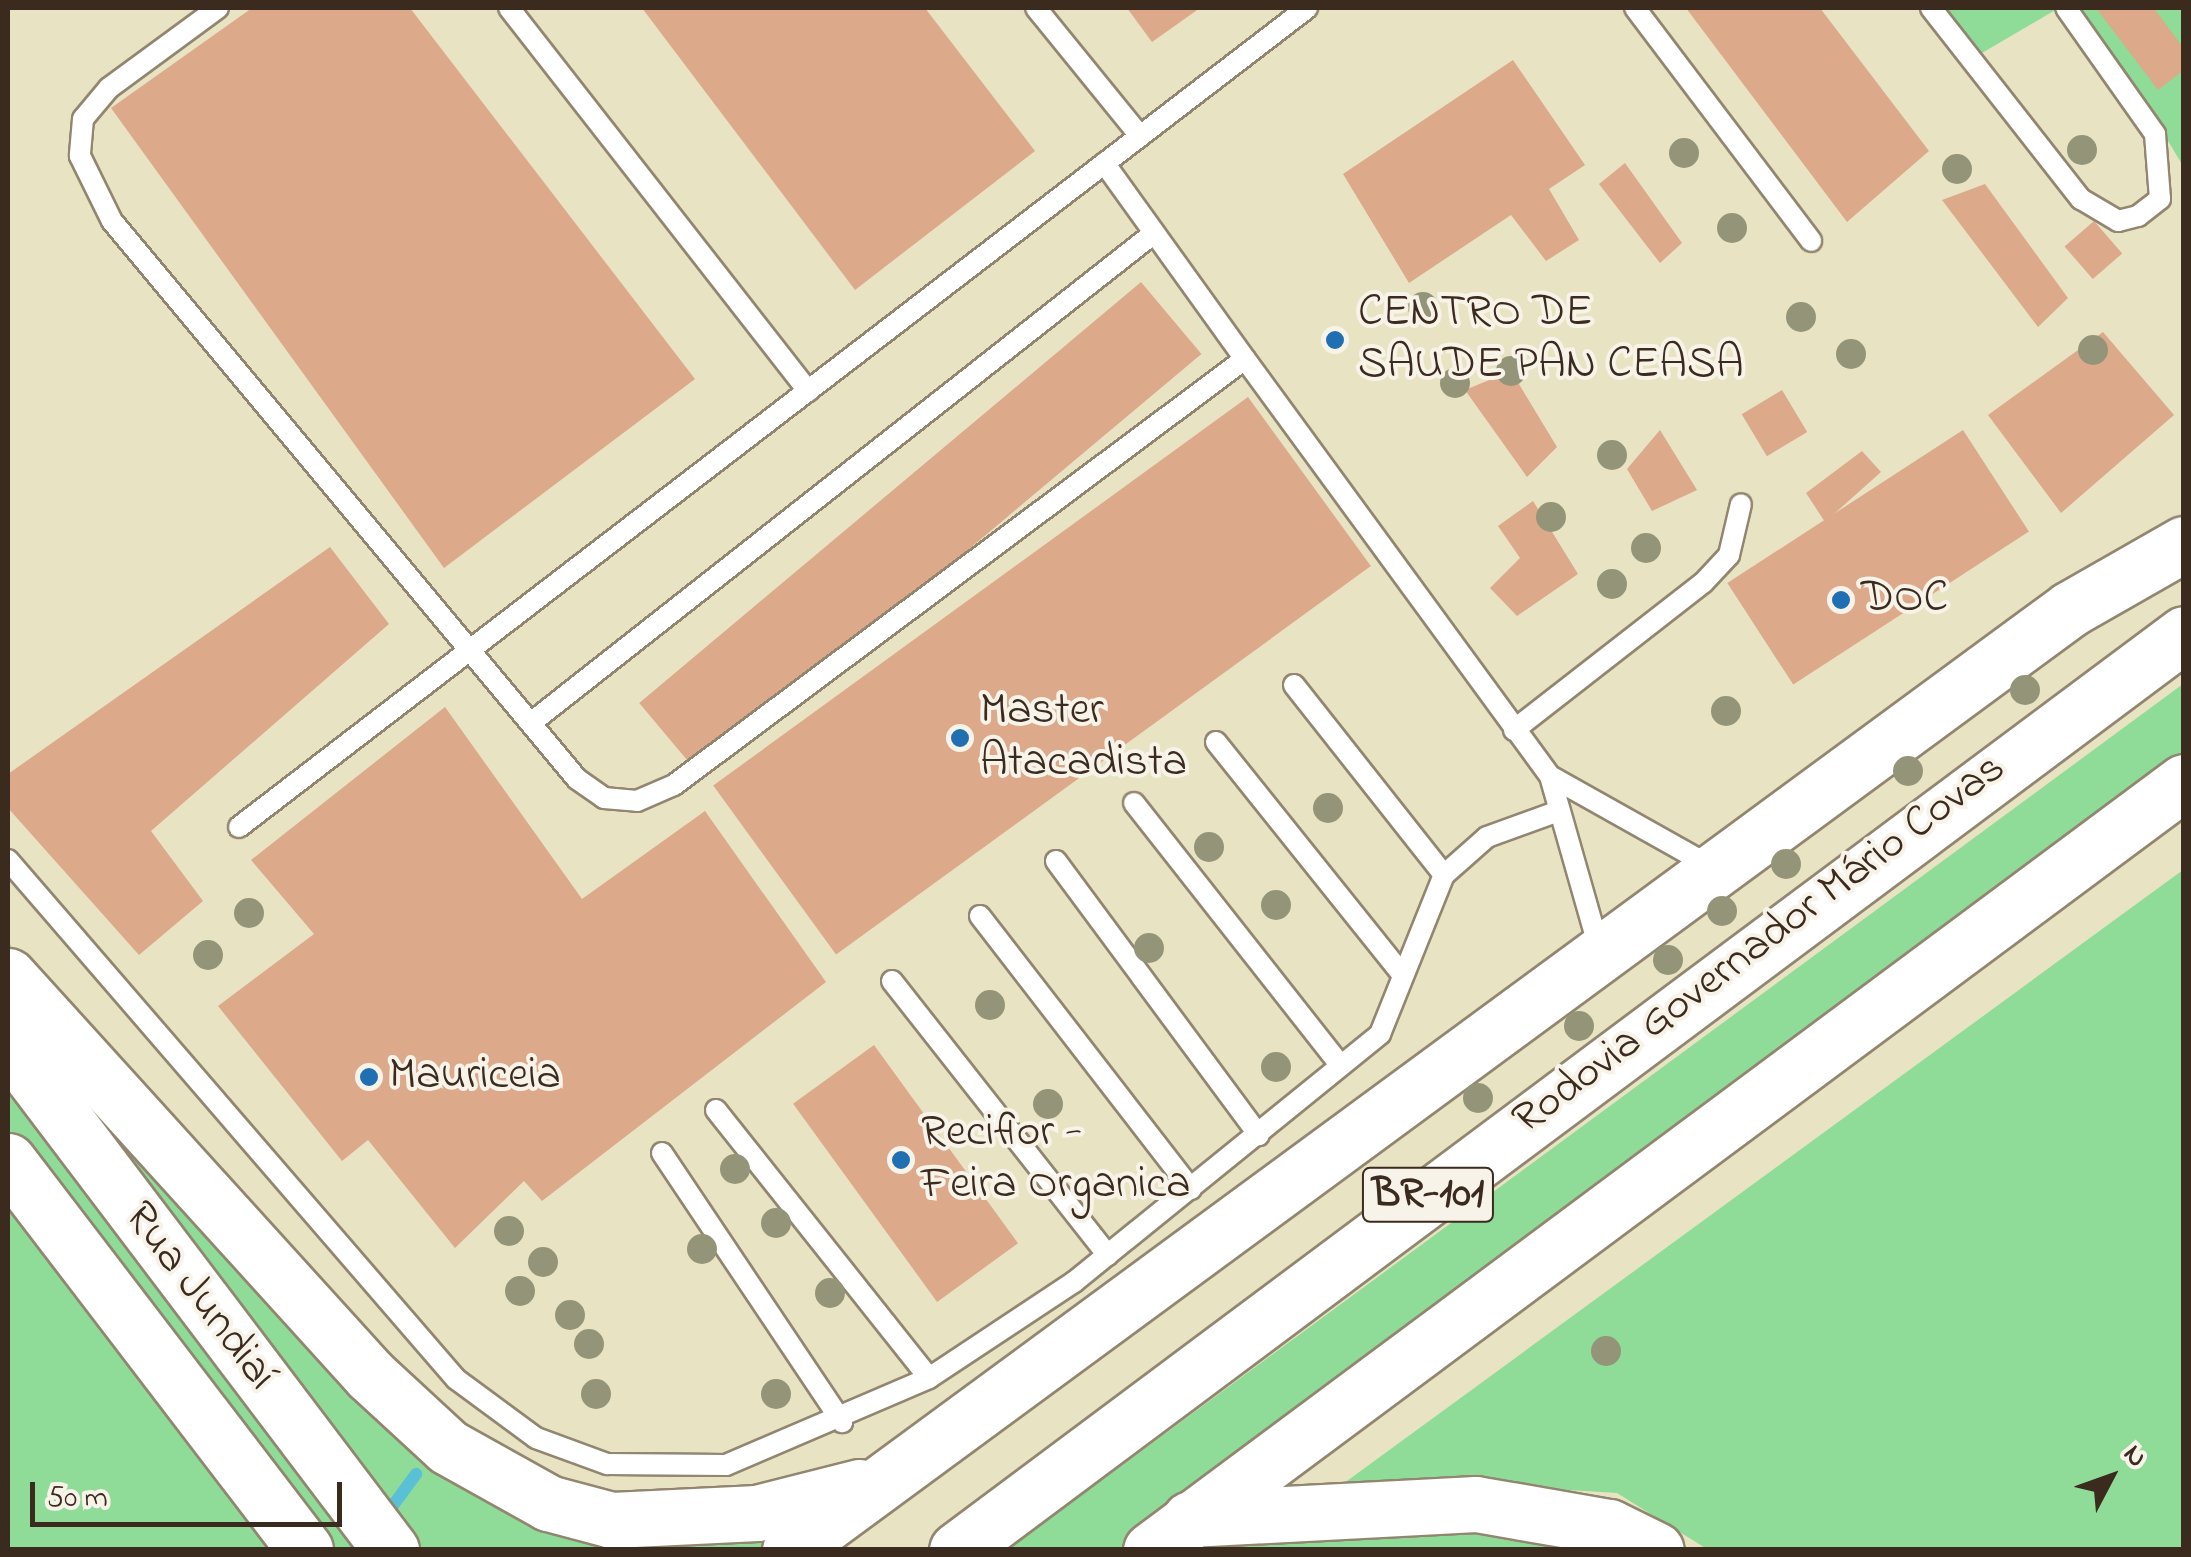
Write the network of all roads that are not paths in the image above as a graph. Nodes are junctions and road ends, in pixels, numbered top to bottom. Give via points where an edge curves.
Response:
1 (218, 8) edge
2 (510, 8) edge
3 (1036, 8) edge
4 (1307, 8) edge
5 (1636, 8) edge
6 (1931, 8) edge
7 (2066, 8) edge
8 (1140, 136) junction
9 (1104, 163) junction
10 (1154, 233) junction
11 (1811, 241) dead end
12 (1245, 359) junction
13 (808, 391) junction
14 (1742, 504) dead end
15 (2184, 544) edge
16 (2184, 634) edge
17 (473, 648) junction
18 (1294, 685) dead end
19 (532, 722) junction
20 (1514, 730) junction
21 (1216, 742) dead end
22 (1550, 776) junction
23 (2184, 782) edge
24 (1134, 803) dead end
25 (2184, 804) edge
26 (1558, 811) junction
27 (239, 827) dead end
28 (2076, 858) junction
29 (8, 860) edge
30 (1056, 860) dead end
31 (1720, 872) junction
32 (1444, 875) junction
33 (980, 916) dead end
34 (1602, 958) junction
35 (1402, 974) junction
36 (8, 976) edge
37 (892, 981) dead end
38 (8, 1044) edge
39 (1340, 1065) junction
40 (716, 1110) dead end
41 (1259, 1134) junction
42 (662, 1154) dead end
43 (8, 1160) edge
44 (1191, 1189) junction
45 (1108, 1255) junction
46 (929, 1378) junction
47 (842, 1422) junction
48 (886, 1480) junction
49 (1171, 1534) edge
50 (305, 1550) edge
51 (391, 1550) edge
52 (790, 1550) edge
53 (957, 1550) edge
54 (1656, 1550) edge

1 - 17 lane via 109,88 83,118 80,156 112,221
2 - 13 lane
3 - 8 lane
4 - 8 lane
5 - 11 lane
6 - 7 lane via 2081,199 2118,221 2138,216 2160,199 2155,134
8 - 9 lane
9 - 10 lane
9 - 13 lane
10 - 12 lane
10 - 19 lane
12 - 19 lane via 674,785 637,801 604,798 577,780
12 - 20 lane
13 - 17 lane
14 - 20 lane via 1728,555 1702,583
15 - 31 main road via 2070,608
16 - 53 main road, Rodovia Governador Mário Covas / BR-101
17 - 19 lane
17 - 27 lane
18 - 32 lane
20 - 22 lane
21 - 35 lane
22 - 26 lane
22 - 31 lane
23 - 28 main road, BR-101
24 - 39 lane
25 - 28 lane
26 - 32 lane via 1487,837
26 - 34 lane
28 - 49 main road, BR-101 via 1814,1062
29 - 47 lane via 456,1379 536,1438 607,1464 726,1466
30 - 41 lane
31 - 34 main road
32 - 35 lane
33 - 44 lane
34 - 48 main road
35 - 39 lane via 1380,1034
36 - 48 main road via 358,1362 448,1447 548,1502 612,1520 757,1514
37 - 45 lane
38 - 51 main road, Rua Jundiaí
39 - 41 lane
40 - 46 lane
41 - 44 lane
42 - 47 lane
43 - 50 main road, Rua Jundiaí
44 - 45 lane
45 - 46 lane
46 - 47 lane
48 - 52 main road
49 - 54 main road via 1476,1504 1608,1527

